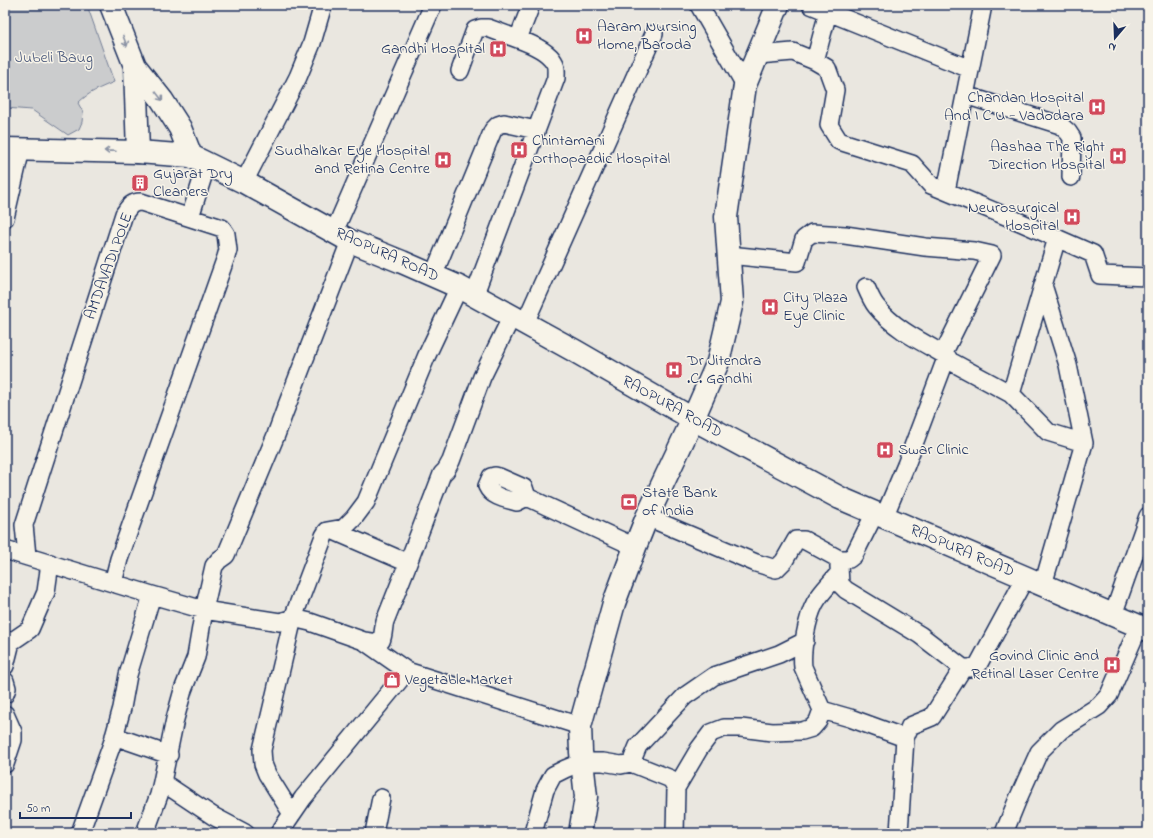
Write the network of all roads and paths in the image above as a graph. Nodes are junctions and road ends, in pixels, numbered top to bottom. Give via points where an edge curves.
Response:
1 (111, 5) edge
2 (323, 5) edge
3 (433, 5) edge
4 (531, 5) edge
5 (699, 5) edge
6 (778, 5) edge
7 (810, 5) edge
8 (982, 5) edge
9 (828, 12) junction
10 (654, 34) dead end
11 (518, 39) junction
12 (758, 55) junction
13 (815, 61) junction
14 (135, 66) junction
15 (970, 69) junction
16 (460, 71) dead end
17 (745, 85) junction
18 (965, 95) junction
19 (536, 130) junction
20 (13, 149) edge
21 (138, 152) junction
22 (199, 160) junction
23 (1071, 177) dead end
24 (244, 182) junction
25 (946, 191) junction
26 (190, 217) junction
27 (5, 218) edge
28 (342, 236) junction
29 (1057, 238) junction
30 (729, 255) junction
31 (433, 276) junction
32 (1148, 276) edge
33 (1043, 285) junction
34 (866, 287) dead end
35 (466, 291) junction
36 (518, 320) junction
37 (947, 356) junction
38 (1011, 394) junction
39 (693, 419) junction
40 (1084, 443) junction
41 (527, 497) dead end
42 (879, 515) junction
43 (1148, 516) edge
44 (647, 517) junction
45 (334, 531) junction
46 (635, 547) junction
47 (5, 550) edge
48 (27, 556) junction
49 (50, 563) junction
50 (408, 563) junction
51 (839, 566) junction
52 (1034, 581) junction
53 (113, 583) junction
54 (152, 595) junction
55 (204, 610) junction
56 (1113, 615) junction
57 (293, 618) junction
58 (1144, 628) edge
59 (364, 641) junction
60 (805, 641) junction
61 (5, 666) edge
62 (963, 668) junction
63 (407, 671) junction
64 (822, 710) junction
65 (5, 714) edge
66 (580, 726) junction
67 (114, 736) junction
68 (905, 738) junction
69 (169, 755) junction
70 (582, 762) junction
71 (631, 763) junction
72 (5, 764) edge
73 (162, 782) junction
74 (676, 788) junction
75 (381, 798) dead end
76 (292, 814) junction
77 (80, 833) edge
78 (145, 833) edge
79 (245, 833) edge
80 (279, 833) edge
81 (374, 833) edge
82 (533, 833) edge
83 (580, 833) edge
84 (675, 833) edge
85 (899, 833) edge
86 (1004, 833) edge

1 -> 14 main road
2 - 24 street via 312,43 298,77
3 - 28 street
4 - 11 street
5 - 17 street
6 - 12 main road
7 - 9 street
8 - 15 street
9 - 13 street
9 - 15 street
10 - 36 street
11 - 16 street via 488,28 475,30
11 - 19 street via 548,55 556,68 556,78
12 - 13 street via 793,52
12 - 17 main road
13 - 25 street via 827,68 835,90 829,125 839,141 912,164 931,185
14 - 21 main road
14 -> 22 main road via 162,100
15 - 18 street
17 - 30 main road via 726,217
18 - 23 street via 1060,125 1072,138
18 - 25 street
19 - 31 street via 504,124 493,130
19 - 35 street
21 -> 20 main road
20 - 27 street
21 - 22 main road
22 - 24 main road, RAOPURA ROAD
22 - 26 street
24 - 28 main road, RAOPURA ROAD
25 - 29 street
26 - 48 street, AMDAVADI POLE via 140,202 135,202 124,214 24,525
26 - 53 street, AMDAVADI POLE via 222,228 226,234 228,250 119,559
28 - 31 main road, RAOPURA ROAD
28 - 55 street via 276,435 226,555 214,566
29 - 32 street via 1093,254 1100,275
29 - 33 street
30 - 37 street via 797,262 804,239 812,233 845,235 992,255 944,352
30 - 39 main road via 732,302 718,362
31 - 35 main road, RAOPURA ROAD
33 - 38 street
33 - 40 street via 1068,365
34 - 37 street via 876,306 892,322
35 - 36 main road, RAOPURA ROAD
35 - 45 street via 427,355 366,502 344,528
36 - 39 main road, RAOPURA ROAD
36 - 50 street via 482,377 451,461 442,474
37 - 38 street via 950,361
37 - 42 street via 906,465
38 - 40 street via 1048,432
39 - 42 main road, RAOPURA ROAD via 840,498
39 - 44 main road
40 - 52 street
41 - 46 street
42 - 51 street via 854,555
42 - 52 main road, RAOPURA ROAD
43 - 56 street
44 - 46 main road
44 - 51 street via 776,569 784,561 796,540 804,540
45 - 50 street
45 - 57 street via 327,531 324,536
46 - 66 main road via 614,603
47 - 48 street
48 - 49 street
49 - 53 street
49 - 61 street via 46,592 30,629 12,642
50 - 59 street via 385,621 381,641
51 - 60 street via 816,602 807,626
51 - 62 street via 840,584 846,590 920,635
52 - 56 main road, RAOPURA ROAD
52 - 62 street via 978,665
53 - 54 street
54 - 55 street
54 - 67 street via 128,675
55 - 57 street via 280,622
55 - 69 street via 196,656 183,690
56 - 58 main road, RAOPURA ROAD
57 - 59 street
57 - 76 street via 262,750 267,774
58 - 86 street via 1118,672 1109,695 1099,706 1061,730 1039,752
59 - 63 street
60 - 64 street via 802,667
60 - 71 street via 779,654 714,676 685,696 638,746
62 - 68 street via 932,717 910,726
63 - 66 street
63 - 76 street
64 - 68 street
64 - 74 street via 812,728 802,731 772,732 724,728 711,733
65 - 72 street via 13,732 13,740
66 - 70 main road
67 - 69 street
67 - 77 street
68 - 85 street
69 - 73 street
70 - 71 street via 621,765
70 - 82 street via 553,775 545,790
70 - 83 main road via 586,797
71 - 74 street via 671,779
73 - 78 street
73 - 79 street via 213,816
74 - 84 street
75 - 81 street
76 - 80 street

